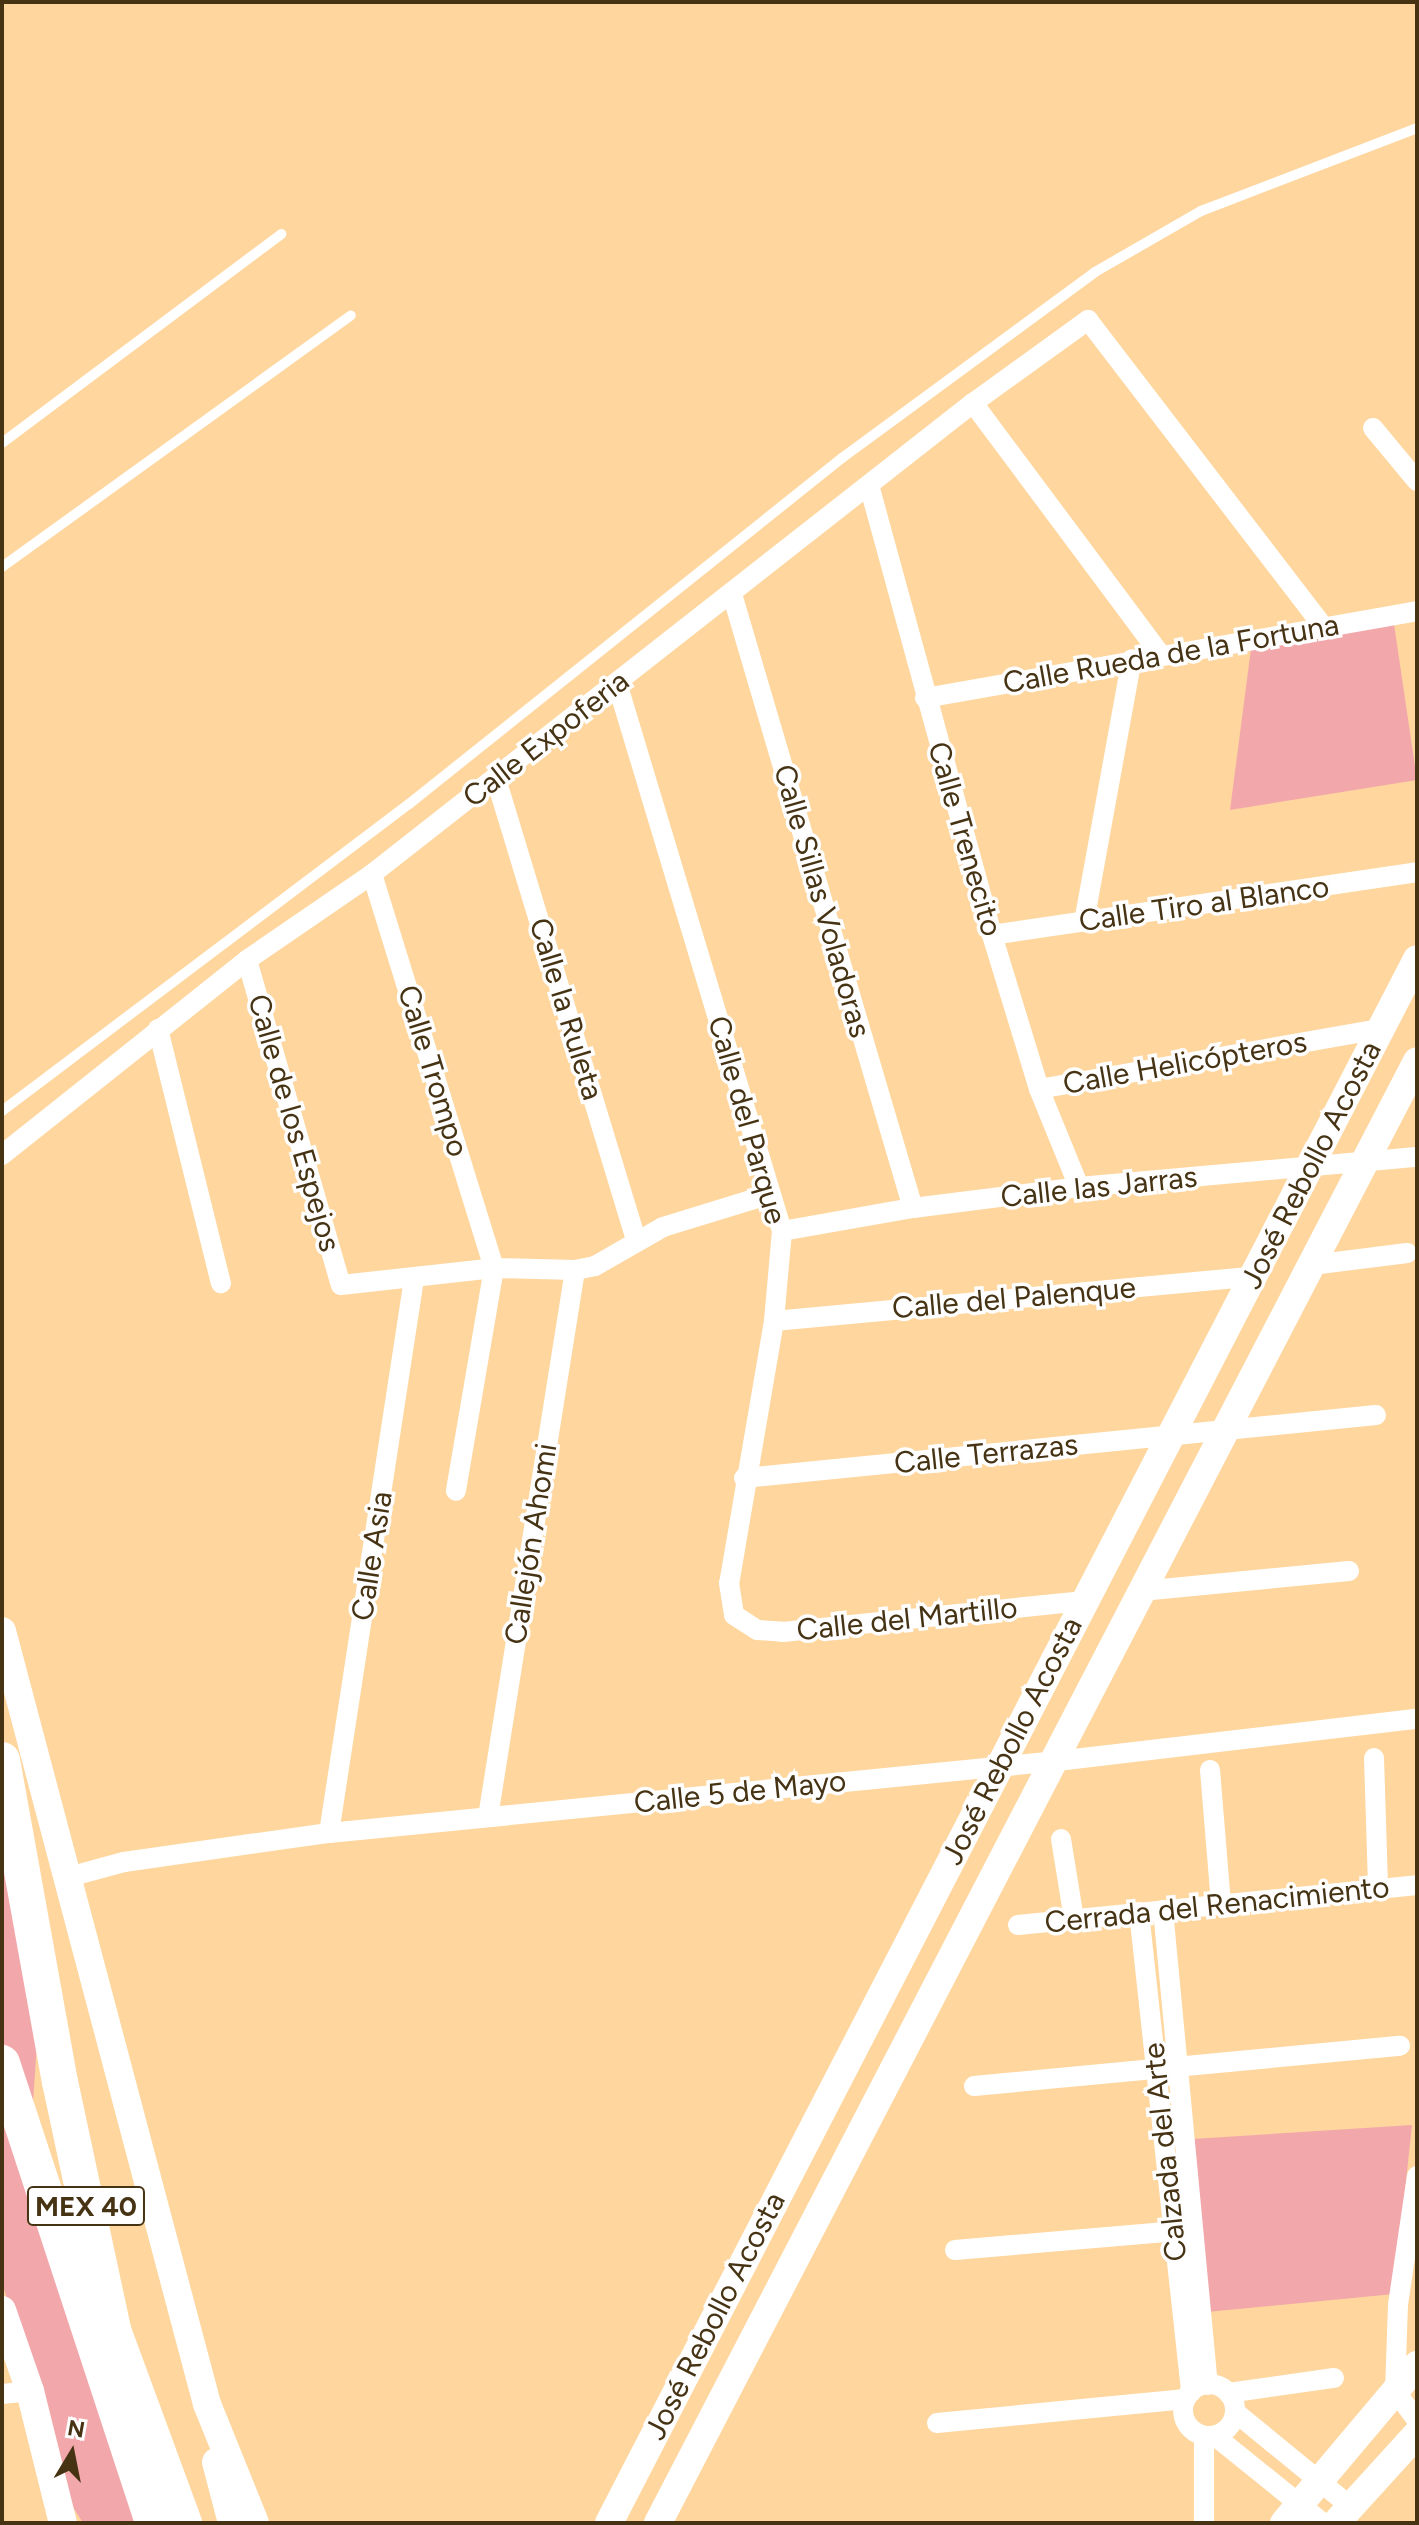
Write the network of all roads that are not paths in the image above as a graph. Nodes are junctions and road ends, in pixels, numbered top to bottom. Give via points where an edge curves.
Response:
1 (1417, 128) edge
2 (281, 234) dead end
3 (351, 315) dead end
4 (973, 403) junction
5 (1373, 428) dead end
6 (2, 443) edge
7 (1417, 481) edge
8 (869, 485) junction
9 (2, 567) edge
10 (732, 594) junction
11 (1417, 611) edge
12 (1324, 628) junction
13 (1160, 654) junction
14 (1132, 659) junction
15 (617, 683) junction
16 (925, 698) junction
17 (496, 779) junction
18 (1417, 872) edge
19 (372, 874) junction
20 (1084, 922) junction
21 (992, 935) junction
22 (1417, 959) edge
23 (247, 960) junction
24 (158, 1029) junction
25 (1379, 1029) junction
26 (1417, 1061) edge
27 (1039, 1089) junction
28 (2, 1111) edge
29 (2, 1155) edge
30 (1417, 1157) edge
31 (1365, 1162) junction
32 (1310, 1166) junction
33 (1079, 1187) junction
34 (770, 1194) junction
35 (913, 1208) junction
36 (782, 1231) junction
37 (636, 1239) junction
38 (1407, 1253) dead end
39 (1312, 1265) junction
40 (494, 1268) junction
41 (575, 1270) junction
42 (1255, 1276) junction
43 (414, 1279) junction
44 (221, 1283) dead end
45 (774, 1321) junction
46 (1376, 1415) dead end
47 (1227, 1428) junction
48 (1172, 1433) junction
49 (744, 1478) junction
50 (456, 1491) dead end
51 (1349, 1571) dead end
52 (1141, 1591) junction
53 (1084, 1601) junction
54 (734, 1615) joint
55 (2, 1631) edge
56 (1417, 1719) edge
57 (1374, 1758) dead end
58 (2, 1760) edge
59 (1057, 1761) junction
60 (1000, 1766) junction
61 (1210, 1770) dead end
62 (488, 1817) junction
63 (329, 1833) junction
64 (1061, 1839) dead end
65 (65, 1878) junction
66 (1417, 1885) edge
67 (1378, 1888) junction
68 (1221, 1904) junction
69 (1163, 1910) junction
70 (1139, 1912) junction
71 (1074, 1919) junction
72 (1018, 1925) dead end
73 (1400, 2046) dead end
74 (2, 2063) edge
75 (1178, 2066) junction
76 (1156, 2068) junction
77 (974, 2086) dead end
78 (806, 2141) junction
79 (848, 2162) junction
80 (1417, 2176) edge
81 (1184, 2230) junction
82 (955, 2250) dead end
83 (2, 2310) edge
84 (101, 2333) junction
85 (1417, 2365) edge
86 (1334, 2378) dead end
87 (1395, 2391) junction
88 (16, 2392) edge
89 (1195, 2392) junction
90 (1232, 2402) junction
91 (207, 2404) junction
92 (1417, 2420) edge
93 (937, 2423) dead end
94 (1417, 2434) edge
95 (1209, 2436) junction
96 (1267, 2437) junction
97 (1245, 2462) junction
98 (1320, 2482) junction
99 (54, 2490) junction
100 (1292, 2515) edge
101 (1343, 2515) edge
102 (615, 2521) edge
103 (63, 2523) edge
104 (76, 2523) edge
105 (153, 2523) edge
106 (184, 2523) edge
107 (232, 2523) edge
108 (255, 2523) edge
109 (658, 2523) edge
110 (1204, 2523) edge
111 (1323, 2523) edge

1 - 28 lane via 1201,211 1095,272 842,458 409,804
2 - 6 lane
3 - 9 lane
4 - 8 street, Calle Expoferia
4 - 12 street, Calle Expoferia via 1088,320
4 - 13 street
5 - 7 street
8 - 10 street, Calle Expoferia
8 - 16 street, Calle Trenecito
10 - 15 street, Calle Expoferia
10 - 35 street, Calle Sillas Voladoras
11 - 12 street, Calle Rueda de la Fortuna
12 - 13 street, Calle Rueda de la Fortuna
13 - 14 street, Calle Rueda de la Fortuna
14 - 16 street, Calle Rueda de la Fortuna
14 - 20 street
15 - 17 street, Calle Expoferia
15 - 34 street, Calle del Parque
16 - 21 street, Calle Trenecito
17 - 19 street, Calle Expoferia
17 - 37 street, Calle la Ruleta
18 - 20 street, Calle Tiro al Blanco
19 - 23 street, Calle Expoferia
19 - 40 street, Calle Trompo
20 - 21 street, Calle Tiro al Blanco
21 - 27 street, Calle Trenecito
22 - 25 main road, José Rebollo Acosta
23 - 24 street, Calle Expoferia
23 - 43 street, Calle de los Espejos via 341,1285
24 - 29 street, Calle Expoferia
24 - 44 street
25 - 27 street, Calle Helicópteros
25 - 32 main road, José Rebollo Acosta
26 - 31 main road, José Rebollo Acosta
27 - 33 street, Calle Trenecito
30 - 31 street, Calle las Jarras
31 - 32 street, Calle las Jarras
31 - 39 main road, José Rebollo Acosta
32 - 33 street, Calle las Jarras
32 - 42 main road, José Rebollo Acosta
33 - 35 street, Calle las Jarras
34 - 36 street, Calle del Parque
34 - 37 street
35 - 36 street, Calle las Jarras
36 - 45 street, Calle del Parque
37 - 41 street via 595,1266
38 - 39 street
39 - 47 main road, José Rebollo Acosta
40 - 41 street
40 - 43 street
40 - 50 street
41 - 62 street, Callejón Ahomi
42 - 45 street, Calle del Palenque
42 - 48 main road, José Rebollo Acosta
43 - 63 street, Calle Asia
45 - 49 street, Calle del Parque
46 - 47 street, Calle Terrazas
47 - 48 street, Calle Terrazas
47 - 52 main road, José Rebollo Acosta
48 - 49 street, Calle Terrazas
48 - 53 main road, José Rebollo Acosta
49 - 54 street, Calle del Parque via 729,1583
51 - 52 street
52 - 59 main road, José Rebollo Acosta
53 - 54 street, Calle del Martillo via 783,1632 757,1630
53 - 60 main road, José Rebollo Acosta
55 - 65 main road
56 - 59 street, Calle 5 de Mayo
57 - 67 street
58 - 84 highway, MEX 40
59 - 60 street, Calle 5 de Mayo
59 - 79 main road, José Rebollo Acosta
60 - 62 street, Calle 5 de Mayo
60 - 78 main road, José Rebollo Acosta
61 - 68 street
62 - 63 street, Calle 5 de Mayo
63 - 65 street, Calle 5 de Mayo via 124,1862
64 - 71 street
65 - 91 main road
66 - 67 street, Cerrada del Renacimiento
67 - 68 street, Cerrada del Renacimiento
68 - 69 street, Cerrada del Renacimiento
69 - 70 street, Cerrada del Renacimiento
69 - 75 street, Calzada del Arte
70 - 71 street, Cerrada del Renacimiento
70 - 76 street, Calzada del Arte
71 - 72 street, Cerrada del Renacimiento
73 - 75 street
74 - 84 highway, MEX 40
75 - 76 street
75 - 81 street, Calzada del Arte
76 - 77 street
76 - 81 street, Calzada del Arte
78 - 79 main road
78 - 102 main road, José Rebollo Acosta
79 - 109 main road, José Rebollo Acosta
80 - 87 street via 1398,2305
81 - 82 street
81 - 89 street, Calzada del Arte
83 - 88 main road
84 - 105 highway, MEX 40
84 - 106 highway, MEX 40
85 - 87 main road
86 - 90 street
87 - 92 street
87 - 98 main road
88 - 99 main road
89 - 90 street
89 - 93 street
89 - 95 street, Calzada del Arte via 1186,2422
90 - 95 street via 1232,2423
90 - 96 street
91 - 107 main road
91 - 108 main road
94 - 101 main road
95 - 97 street
95 - 110 street
96 - 97 street
96 - 98 street
97 - 100 street
98 - 100 main road
98 - 101 street
99 - 103 main road
99 - 104 main road
100 - 111 street

